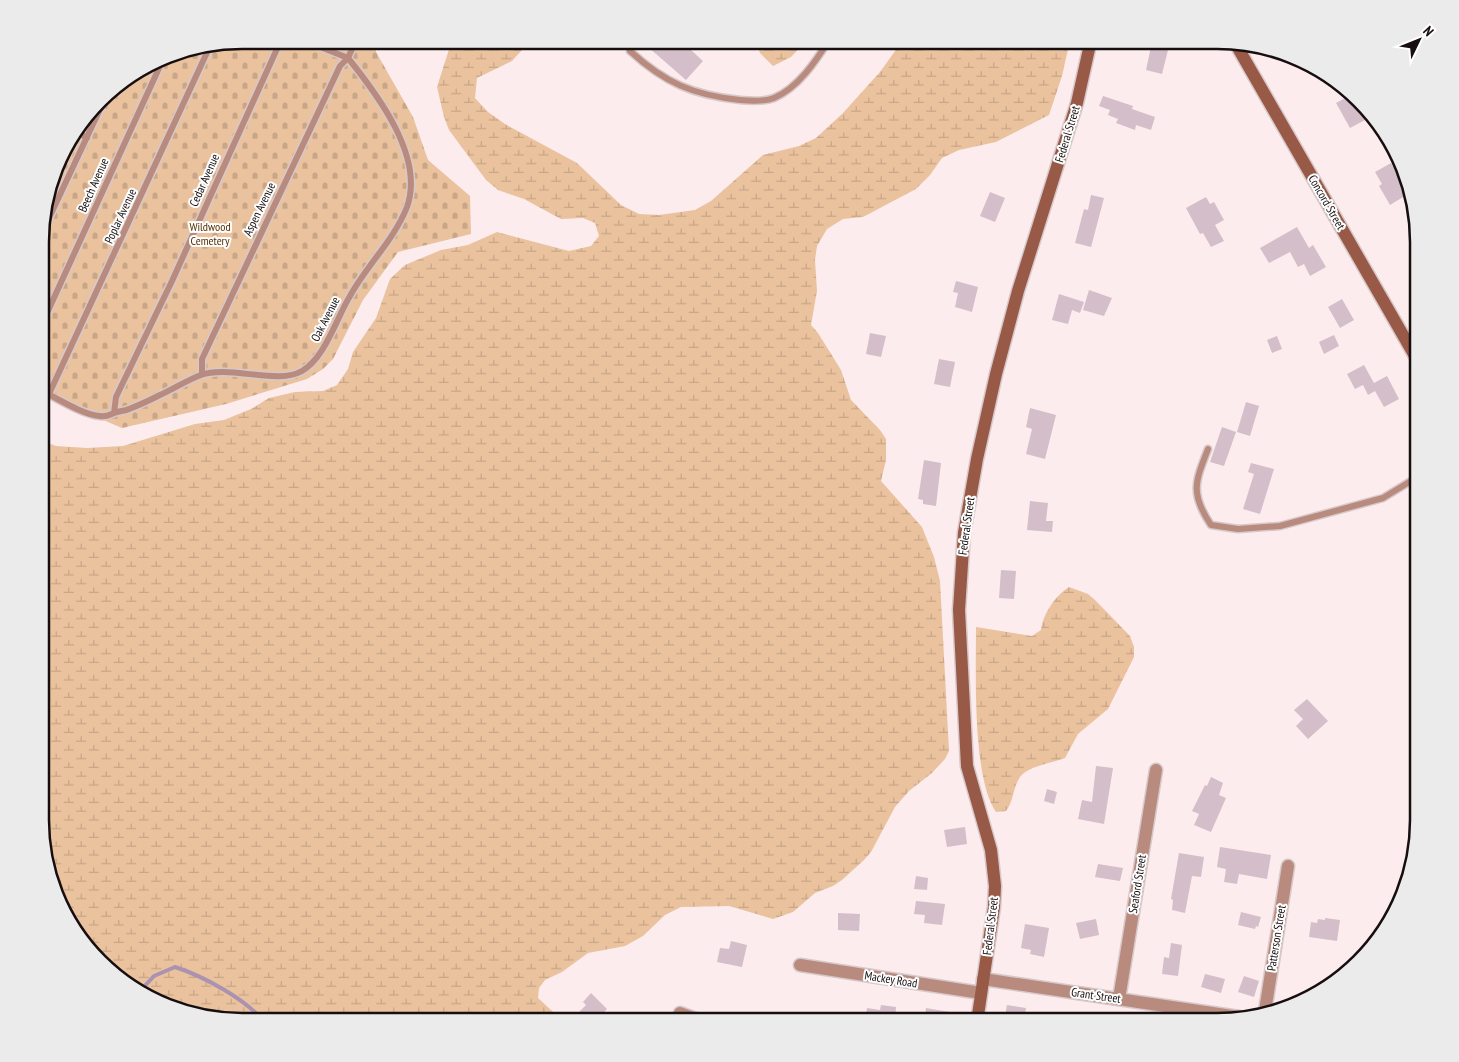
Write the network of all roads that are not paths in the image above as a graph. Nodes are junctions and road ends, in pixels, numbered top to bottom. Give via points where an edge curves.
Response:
1 (277, 49) edge
2 (326, 49) edge
3 (352, 49) edge
4 (822, 49) edge
5 (1089, 49) edge
6 (1239, 50) edge
7 (207, 51) edge
8 (630, 51) dead end
9 (348, 58) junction
10 (159, 67) edge
11 (99, 112) edge
12 (81, 134) edge
13 (87, 138) junction
14 (50, 216) edge
15 (49, 309) edge
16 (1410, 346) edge
17 (202, 374) junction
18 (49, 394) joint
19 (114, 413) junction
20 (1208, 449) dead end
21 (1410, 482) edge
22 (1156, 770) dead end
23 (1288, 866) dead end
24 (800, 965) dead end
25 (983, 979) junction
26 (981, 993) junction
27 (1119, 999) junction
28 (1266, 1007) edge
29 (978, 1013) edge
30 (1212, 1013) edge

1 - 19 lane, Cedar Avenue via 116,397
2 - 9 lane
3 - 9 lane, Aspen Avenue
4 - 8 lane via 800,78 778,96 767,100 722,98 681,88
5 - 25 street, Federal Street via 1077,103 1018,291 996,374 964,533 959,610 965,741 971,782 991,850 995,886
6 - 16 street, Concord Street
7 - 18 lane, Poplar Avenue
9 - 17 lane, Aspen Avenue via 340,66 256,242 202,359
9 - 17 lane, Oak Avenue via 379,98 402,141 408,158 410,184 407,205 396,227 357,283 336,319 324,349 313,363 289,376
10 - 15 lane, Beech Avenue
11 - 13 lane
12 - 13 lane
13 - 14 lane
17 - 19 lane, Oak Avenue via 128,410
18 - 19 lane, Oak Avenue via 100,416
20 - 21 lane via 1196,479 1196,495 1211,525 1238,529 1280,526 1383,498
22 - 27 street, Seaford Street
23 - 28 street, Patterson Street
24 - 26 street, Mackey Road
25 - 26 street, Federal Street
25 - 27 street, Grant Street
26 - 29 street, Federal Street
27 - 30 street, Grant Street

